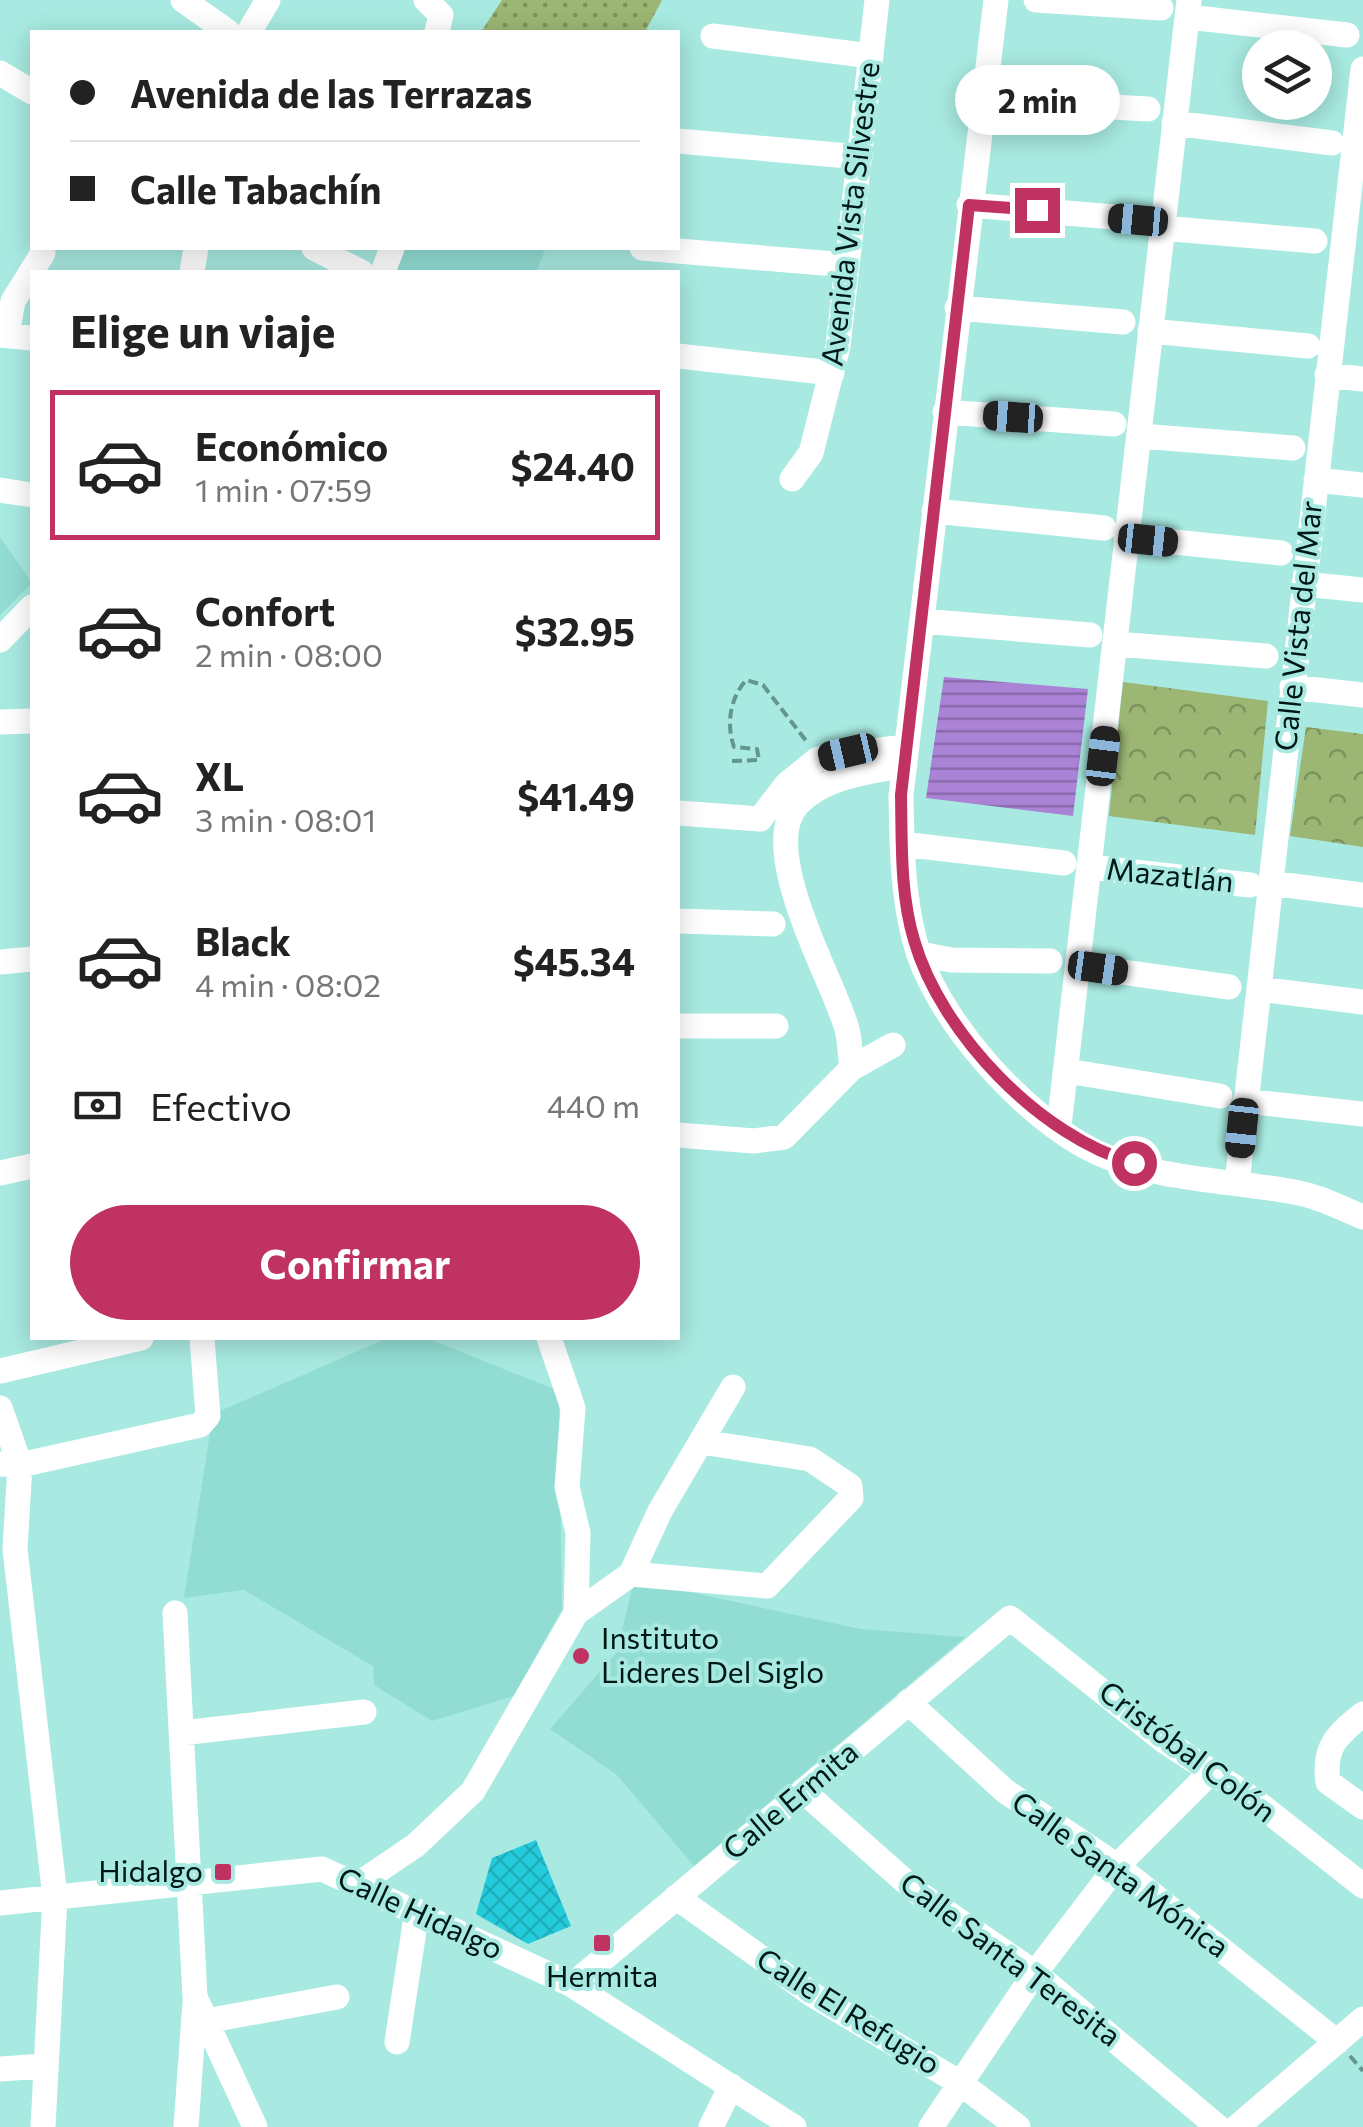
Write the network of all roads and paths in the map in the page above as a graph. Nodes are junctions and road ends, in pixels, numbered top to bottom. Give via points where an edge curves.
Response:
1 (183, 0) edge
2 (268, 0) edge
3 (426, 0) edge
4 (877, 0) edge
5 (996, 0) edge
6 (1036, 0) edge
7 (1161, 8) dead end
8 (1188, 8) edge
9 (225, 30) edge
10 (250, 30) edge
11 (438, 30) edge
12 (1347, 34) dead end
13 (713, 36) dead end
14 (871, 56) junction
15 (1363, 69) edge
16 (0, 74) edge
17 (30, 91) edge
18 (984, 100) junction
19 (1148, 110) dead end
20 (1174, 123) junction
21 (680, 141) edge
22 (1332, 143) dead end
23 (860, 156) junction
24 (1357, 169) edge
25 (969, 205) junction
26 (1150, 224) junction
27 (1315, 241) dead end
28 (318, 250) edge
29 (666, 250) edge
30 (43, 253) dead end
31 (847, 265) junction
32 (32, 270) edge
33 (357, 270) edge
34 (30, 273) edge
35 (1352, 276) edge
36 (957, 308) junction
37 (1123, 322) dead end
38 (1150, 332) junction
39 (13, 336) edge
40 (1308, 346) dead end
41 (680, 356) edge
42 (832, 373) junction
43 (1327, 374) junction
44 (1363, 379) edge
45 (945, 412) junction
46 (1114, 424) dead end
47 (1140, 436) junction
48 (1293, 448) dead end
49 (792, 479) dead end
50 (1316, 480) junction
51 (1363, 486) edge
52 (0, 490) edge
53 (30, 495) edge
54 (934, 512) junction
55 (1115, 533) junction
56 (1280, 554) dead end
57 (1304, 584) junction
58 (1363, 590) edge
59 (30, 609) edge
60 (922, 621) junction
61 (1090, 635) dead end
62 (0, 640) edge
63 (1116, 644) junction
64 (1266, 656) dead end
65 (1292, 687) junction
66 (1363, 695) edge
67 (0, 722) edge
68 (30, 722) edge
69 (906, 756) junction
70 (818, 759) junction
71 (732, 761) dead end
72 (680, 813) edge
73 (902, 844) junction
74 (1077, 865) junction
75 (1260, 884) junction
76 (1363, 895) edge
77 (680, 921) edge
78 (773, 924) dead end
79 (920, 954) junction
80 (30, 959) edge
81 (1050, 961) dead end
82 (0, 962) edge
83 (1079, 966) junction
84 (1230, 987) dead end
85 (1259, 989) junction
86 (1363, 1002) edge
87 (680, 1026) edge
88 (776, 1026) dead end
89 (893, 1044) dead end
90 (852, 1068) junction
91 (1067, 1072) junction
92 (1233, 1099) junction
93 (1363, 1114) edge
94 (1059, 1126) junction
95 (680, 1136) edge
96 (30, 1166) edge
97 (0, 1173) edge
98 (1237, 1182) junction
99 (1363, 1218) edge
100 (132, 1340) edge
101 (202, 1340) edge
102 (550, 1340) edge
103 (0, 1371) edge
104 (733, 1387) dead end
105 (0, 1408) edge
106 (702, 1442) junction
107 (10, 1465) edge
108 (8, 1549) edge
109 (631, 1574) junction
110 (576, 1613) junction
111 (175, 1614) dead end
112 (1010, 1618) joint
113 (908, 1702) junction
114 (364, 1712) dead end
115 (1363, 1714) edge
116 (182, 1733) junction
117 (1210, 1773) junction
118 (803, 1791) junction
119 (1363, 1808) edge
120 (1117, 1866) junction
121 (358, 1885) junction
122 (187, 1886) junction
123 (1363, 1886) edge
124 (56, 1897) junction
125 (676, 1897) junction
126 (0, 1903) edge
127 (416, 1911) junction
128 (1035, 1973) junction
129 (572, 1985) junction
130 (195, 1997) junction
131 (336, 1998) dead end
132 (1363, 2020) edge
133 (206, 2021) junction
134 (397, 2042) dead end
135 (1337, 2042) junction
136 (44, 2066) junction
137 (0, 2069) edge
138 (960, 2083) junction
139 (731, 2086) junction
140 (44, 2127) edge
141 (186, 2127) edge
142 (255, 2127) edge
143 (711, 2127) edge
144 (794, 2127) edge
145 (931, 2127) edge
146 (1018, 2127) edge
147 (1218, 2127) edge
148 (1237, 2127) edge

1 - 9 street
2 - 10 street
3 - 11 street via 441,14
4 - 14 street, Avenida Vista Silvestre
5 - 18 street
6 - 7 street
8 - 12 street
8 - 20 street
13 - 14 street
14 - 23 street, Avenida Vista Silvestre
15 - 24 street, Calle Vista del Mar
16 - 17 street
18 - 19 street
18 - 25 street
20 - 22 street
20 - 26 street
21 - 23 street
23 - 31 street, Avenida Vista Silvestre
24 - 35 street, Calle Vista del Mar
25 - 26 street
25 - 36 street
26 - 27 street
26 - 38 street
28 - 33 street
29 - 31 street
30 - 32 street
31 - 42 street, Avenida Vista Silvestre
34 - 39 street via 12,301
35 - 43 street, Calle Vista del Mar
36 - 37 street
36 - 45 street
38 - 40 street
38 - 47 street
41 - 42 street
42 - 49 street, Avenida Vista Silvestre via 811,452
43 - 44 street
43 - 50 street, Calle Vista del Mar
45 - 46 street
45 - 54 street
47 - 48 street
47 - 55 street
50 - 51 street
50 - 57 street, Calle Vista del Mar
52 - 53 street
54 - 55 street
54 - 60 street
55 - 56 street
55 - 63 street
57 - 58 street
57 - 65 street, Calle Vista del Mar
59 - 62 street
60 - 61 street
60 - 69 street
63 - 64 street
63 - 74 street
65 - 66 street
65 - 75 street, Calle Vista del Mar
67 - 68 street
69 - 70 street
69 - 73 street
69 - 90 street via 829,782 796,805 785,829 786,857 818,965 847,1029
70 - 71 path via 763,685 746,680 734,694 730,735 734,747 757,749 758,760
70 - 72 street via 760,819
73 - 74 street, Mazatlán
73 - 79 street via 901,873
74 - 75 street, Mazatlán
74 - 83 street
75 - 76 street, Mazatlán
75 - 85 street, Calle Vista del Mar
77 - 78 street
79 - 81 street
79 - 94 street via 948,1012 993,1072
80 - 82 street
83 - 84 street
83 - 91 street
85 - 86 street
85 - 92 street, Calle Vista del Mar
87 - 88 street
89 - 90 street
90 - 95 street via 784,1137
91 - 92 street
91 - 94 street
92 - 93 street
92 - 98 street, Calle Vista del Mar
94 - 98 street via 1098,1153
96 - 97 street
98 - 99 street via 1304,1194
100 - 103 street
101 - 107 street via 205,1422
102 - 110 street via 573,1408 567,1487 578,1533
104 - 106 street
105 - 107 street
106 - 109 street
106 - 109 street via 810,1458 850,1486 851,1498 767,1586
107 - 108 street
108 - 124 street
109 - 110 street
110 - 121 street via 474,1790 416,1845
111 - 116 street
112 - 113 street, Calle Ermita
112 - 117 street, Cristóbal Colón
113 - 118 street, Calle Ermita
113 - 120 street, Calle Santa Mónica via 1005,1792
114 - 116 street
115 - 119 street via 1333,1738 1325,1760 1328,1782
116 - 122 street
117 - 120 street
117 - 123 street, Cristóbal Colón
118 - 125 street, Calle Ermita
118 - 128 street, Calle Santa Teresita via 917,1892
120 - 128 street
120 - 135 street, Calle Santa Mónica
121 - 122 street, Calle Hidalgo via 322,1869
121 - 127 street, Calle Hidalgo
122 - 124 street, Calle Hidalgo
122 - 130 street
124 - 126 street, Calle Hidalgo
124 - 136 street
125 - 129 street, Calle Ermita
125 - 138 street, Calle El Refugio via 814,1996
127 - 129 street, Calle Hidalgo
127 - 134 street
128 - 138 street
128 - 147 street, Calle Santa Teresita
129 - 139 street, Calle Hidalgo
130 - 133 street
130 - 141 street
131 - 133 street
132 - 135 street
133 - 142 street
135 - 148 street
136 - 137 street
136 - 140 street
138 - 145 street
138 - 146 street, Calle El Refugio
139 - 143 street
139 - 144 street, Calle Hidalgo

